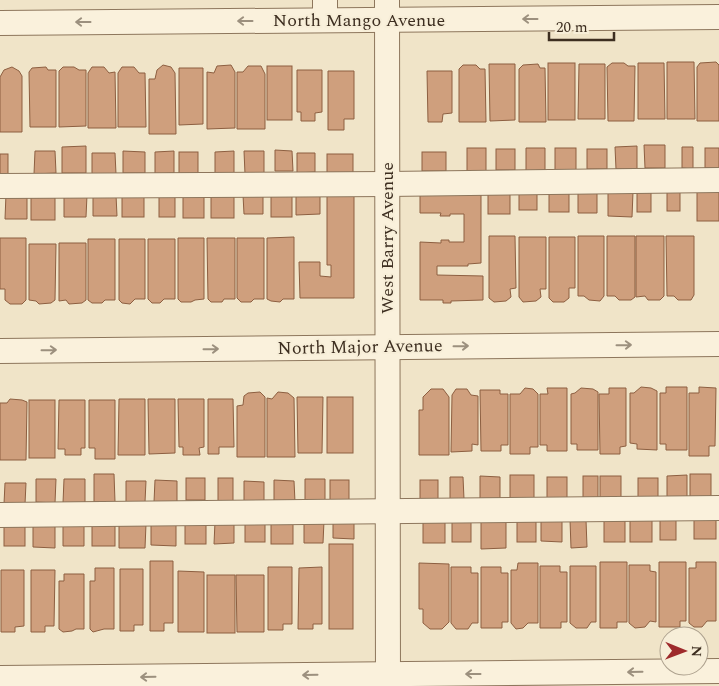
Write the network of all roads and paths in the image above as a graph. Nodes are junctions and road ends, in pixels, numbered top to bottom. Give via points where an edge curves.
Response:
1 (325, 10) edge
2 (387, 10) edge
3 (719, 17) edge
4 (0, 23) edge
5 (719, 180) edge
6 (387, 184) junction
7 (0, 186) edge
8 (719, 344) edge
9 (388, 347) junction
10 (0, 350) edge
11 (719, 508) edge
12 (388, 511) junction
13 (0, 514) edge
14 (719, 671) edge
15 (0, 678) edge
16 (388, 680) edge

1 - 2 street, North Mango Avenue
1 -> 4 street, North Mango Avenue
3 -> 2 street, North Mango Avenue
2 - 6 street, West Barry Avenue
5 - 6 street
6 - 7 street
6 - 9 street, West Barry Avenue
9 -> 8 street, North Major Avenue
10 -> 9 street, North Major Avenue
9 - 12 street, West Barry Avenue
11 - 12 street
12 - 13 street
12 - 16 street, West Barry Avenue
14 -> 16 street
16 -> 15 street

